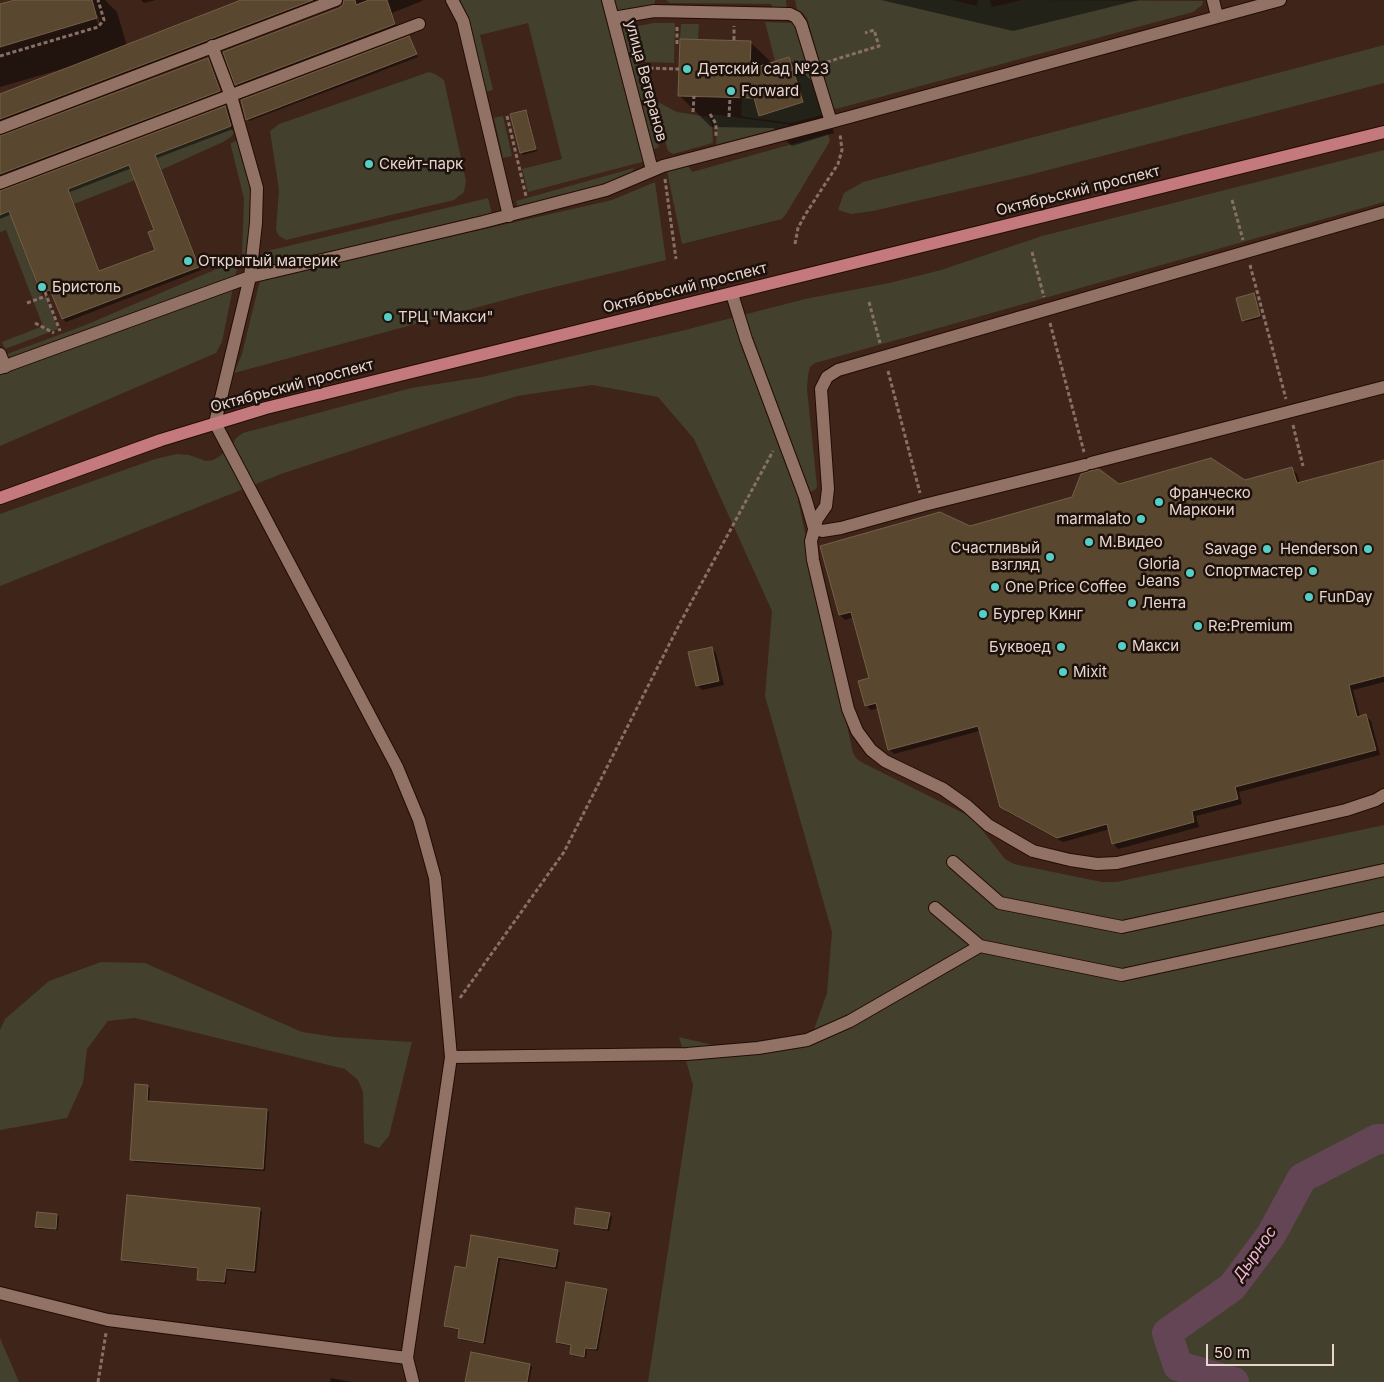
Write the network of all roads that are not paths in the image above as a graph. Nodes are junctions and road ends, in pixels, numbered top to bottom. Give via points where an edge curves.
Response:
1 (336, 0) edge
2 (452, 0) edge
3 (608, 0) edge
4 (1213, 0) edge
5 (1280, 0) edge
6 (1217, 16) junction
7 (612, 18) junction
8 (419, 24) dead end
9 (212, 46) junction
10 (231, 96) junction
11 (831, 122) junction
12 (0, 128) edge
13 (1384, 132) edge
14 (658, 170) junction
15 (0, 183) edge
16 (1384, 212) edge
17 (509, 216) junction
18 (250, 277) junction
19 (732, 294) junction
20 (0, 354) edge
21 (2, 368) edge
22 (1384, 387) edge
23 (215, 424) junction
24 (0, 498) edge
25 (814, 528) junction
26 (1384, 795) edge
27 (953, 862) dead end
28 (1384, 870) edge
29 (935, 908) dead end
30 (1384, 918) edge
31 (980, 946) junction
32 (450, 1057) junction
33 (0, 1293) edge
34 (407, 1358) junction
35 (413, 1382) edge

1 - 9 street
2 - 17 street via 462,21
3 - 7 street, улица Ветеранов
4 - 6 street
5 - 6 street
6 - 11 street
7 - 11 street via 654,11 790,14 801,24
7 - 14 street, улица Ветеранов
8 - 10 street
9 - 10 street
9 - 12 street
10 - 15 street
10 - 18 street via 257,188
11 - 14 street
13 - 19 main road, Октябрьский проспект
14 - 17 street via 606,190
16 - 25 street via 838,370 827,378 821,389 828,489 826,506
17 - 18 street
18 - 21 street
18 - 23 street
19 - 23 main road, Октябрьский проспект via 351,386
19 - 25 street
20 - 21 street
22 - 25 street via 841,528 822,531
23 - 24 main road, Октябрьский проспект
23 - 32 street via 396,767 420,820 435,878
25 - 26 street via 811,540 813,560 848,709 857,731 871,750 885,761 943,789 988,825 1033,851 1097,864 1117,863 1346,810
27 - 28 street via 1000,903 1122,927
29 - 31 street
30 - 31 street via 1122,975
31 - 32 street via 850,1021 806,1040 688,1054
32 - 34 street
33 - 34 street via 108,1320
34 - 35 street

